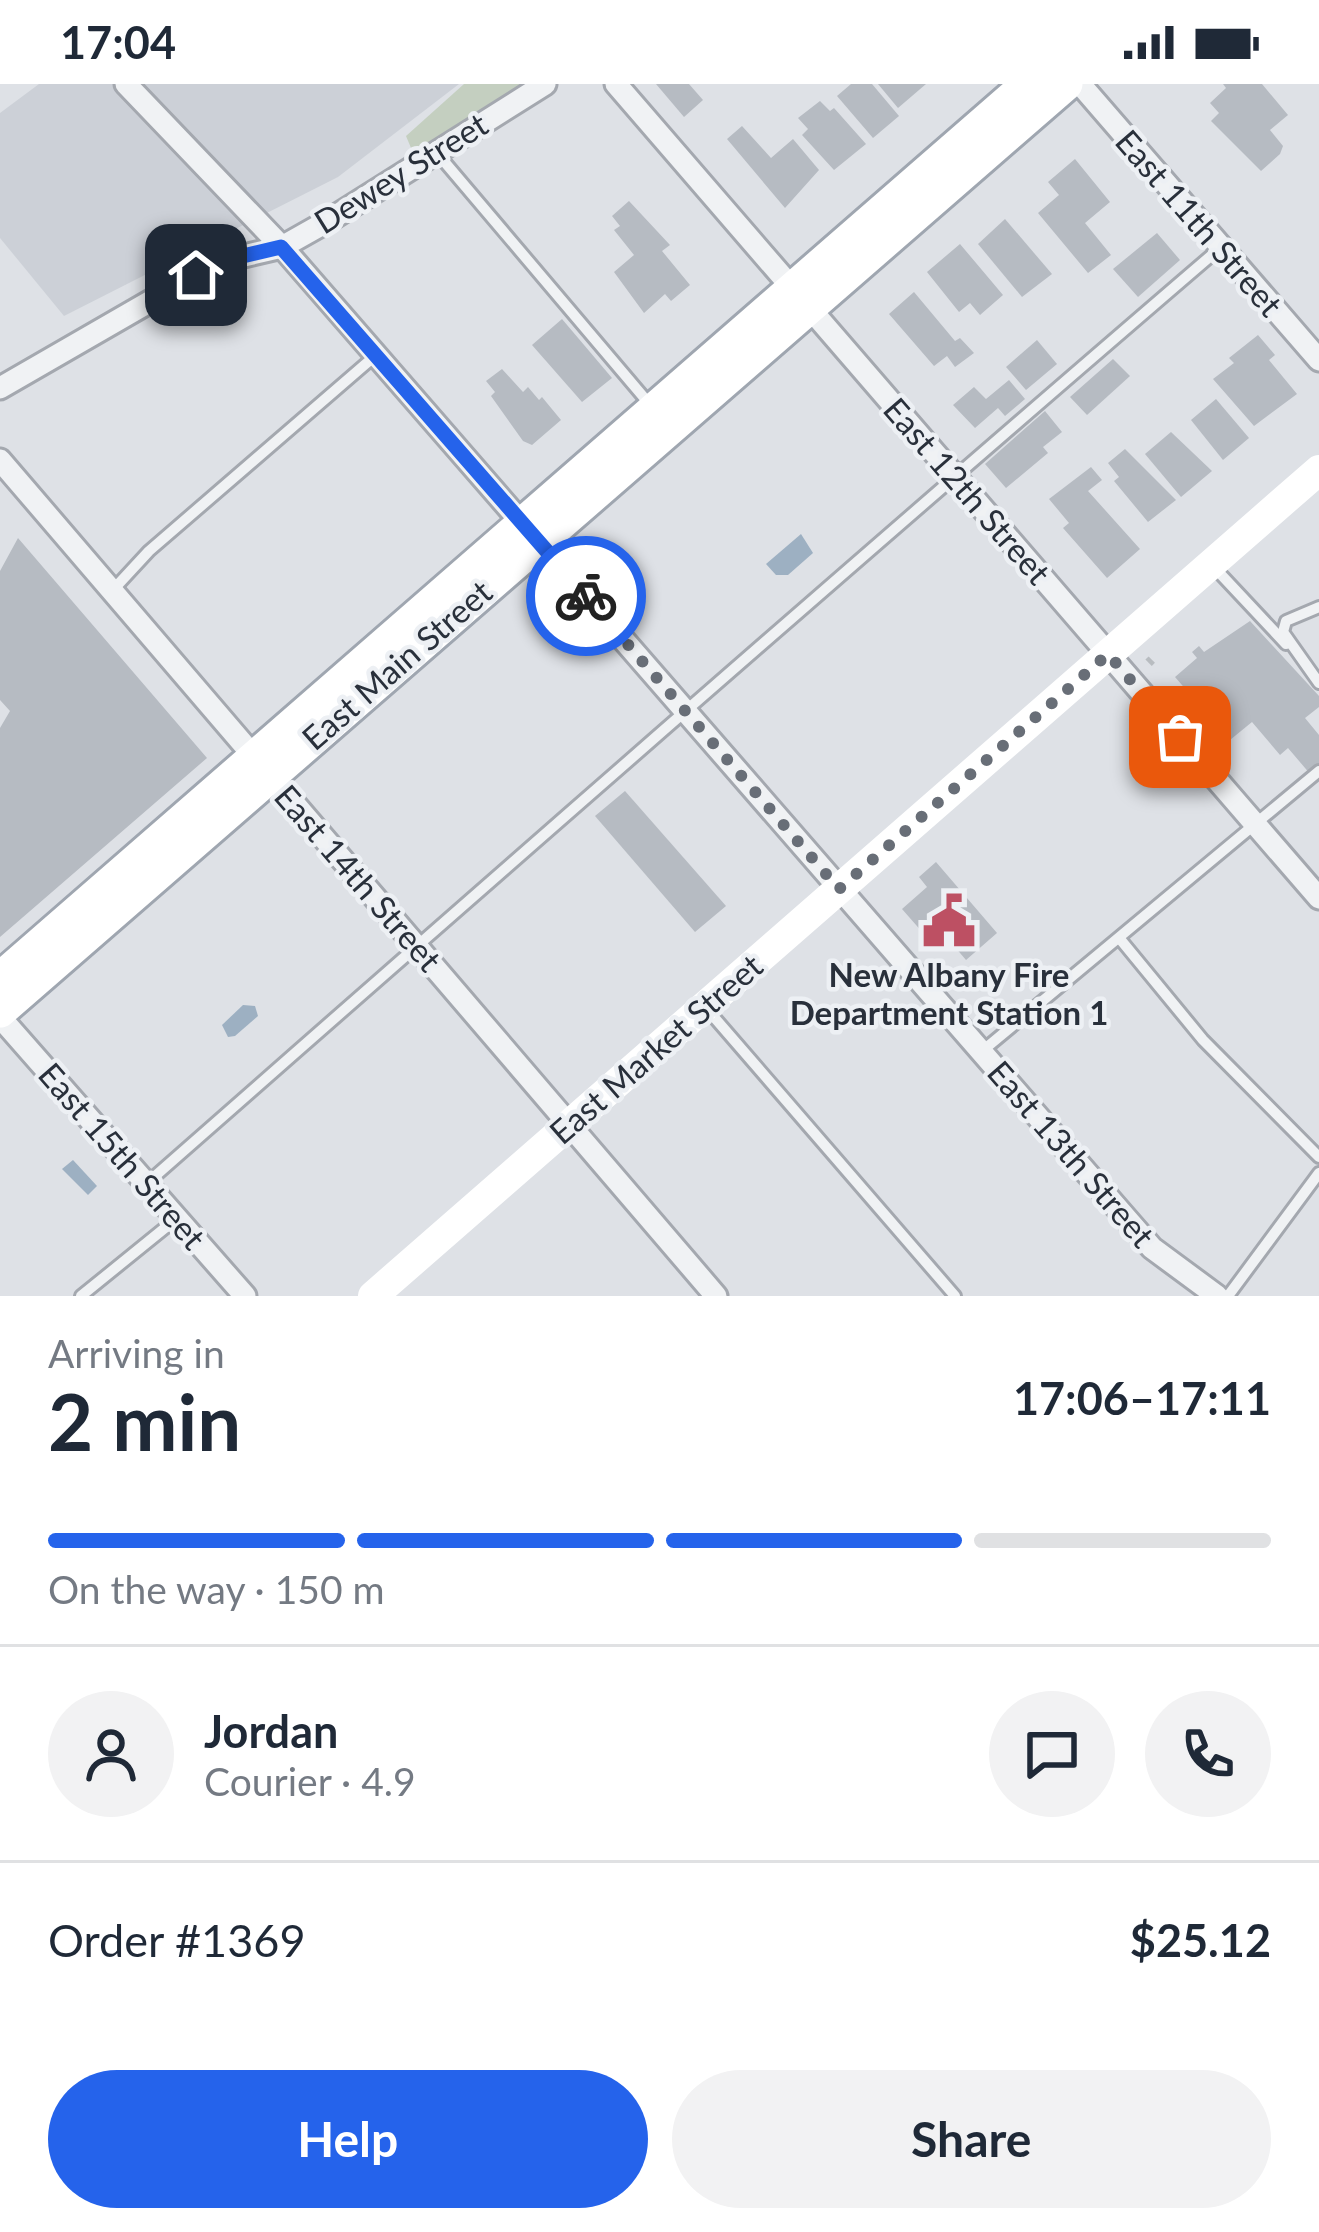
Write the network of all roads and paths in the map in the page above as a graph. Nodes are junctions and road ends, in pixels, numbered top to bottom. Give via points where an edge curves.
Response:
1 (126, 84) edge
2 (545, 84) edge
3 (616, 84) edge
4 (1028, 84) edge
5 (1066, 84) edge
6 (1080, 84) edge
7 (437, 153) junction
8 (281, 247) junction
9 (1221, 248) junction
10 (801, 298) junction
11 (376, 355) junction
12 (1319, 360) edge
13 (0, 388) edge
14 (653, 410) junction
15 (0, 460) edge
16 (1319, 470) edge
17 (956, 478) junction
18 (531, 533) junction
19 (1211, 564) junction
20 (112, 591) junction
21 (1319, 607) edge
22 (1286, 644) junction
23 (1108, 654) junction
24 (1319, 683) edge
25 (687, 713) junction
26 (262, 766) junction
27 (1319, 771) edge
28 (1256, 825) junction
29 (839, 889) junction
30 (1319, 898) edge
31 (1120, 939) junction
32 (416, 946) junction
33 (0, 979) edge
34 (705, 1006) junction
35 (0, 1014) edge
36 (981, 1052) junction
37 (569, 1124) junction
38 (1319, 1157) edge
39 (1319, 1173) edge
40 (146, 1184) junction
41 (177, 1219) junction
42 (81, 1296) edge
43 (245, 1296) edge
44 (373, 1296) edge
45 (716, 1296) edge
46 (955, 1296) edge
47 (1216, 1296) edge
48 (1228, 1296) edge

1 - 8 street, East 13th Street
2 - 7 street, Dewey Street
3 - 10 street, East 12th Street
4 - 10 main road, East Main Street
5 - 10 main road, East Main Street
6 - 9 street, East 11th Street
7 - 8 street, Dewey Street
7 - 14 lane
8 - 11 street, East 13th Street
8 - 13 street, Dewey Street via 196,275
9 - 12 street, East 11th Street
9 - 17 lane
10 - 14 main road, East Main Street
10 - 17 street, East 12th Street
10 - 18 main road, East Main Street
11 - 18 street, East 13th Street
11 - 20 lane
14 - 18 main road, East Main Street
15 - 20 street, East 14th Street
16 - 19 street, East Market Street
17 - 23 street, East 12th Street
17 - 25 lane
18 - 25 street, East 13th Street
18 - 26 main road, East Main Street
19 - 22 lane
19 - 23 street, East Market Street
20 - 26 street, East 14th Street
21 - 22 lane via 1286,621
22 - 24 lane
23 - 28 street, East 12th Street
23 - 29 street, East Market Street
25 - 29 street, East 13th Street
25 - 32 lane
26 - 32 street, East 14th Street
26 - 33 main road, East Main Street
26 - 35 main road, East Main Street
27 - 28 lane
28 - 30 street, East 12th Street
28 - 31 lane
29 - 34 street, East Market Street
29 - 36 street, East 13th Street
31 - 36 lane
31 - 38 lane via 1203,1040
32 - 37 street, East 14th Street
32 - 40 lane
34 - 37 street, East Market Street
34 - 46 lane
35 - 40 street, East 15th Street
36 - 47 street, East 13th Street via 1152,1248
37 - 44 street, East Market Street
37 - 45 street, East 14th Street
39 - 48 lane
40 - 41 street, East 15th Street
41 - 42 lane
41 - 43 street, East 15th Street

